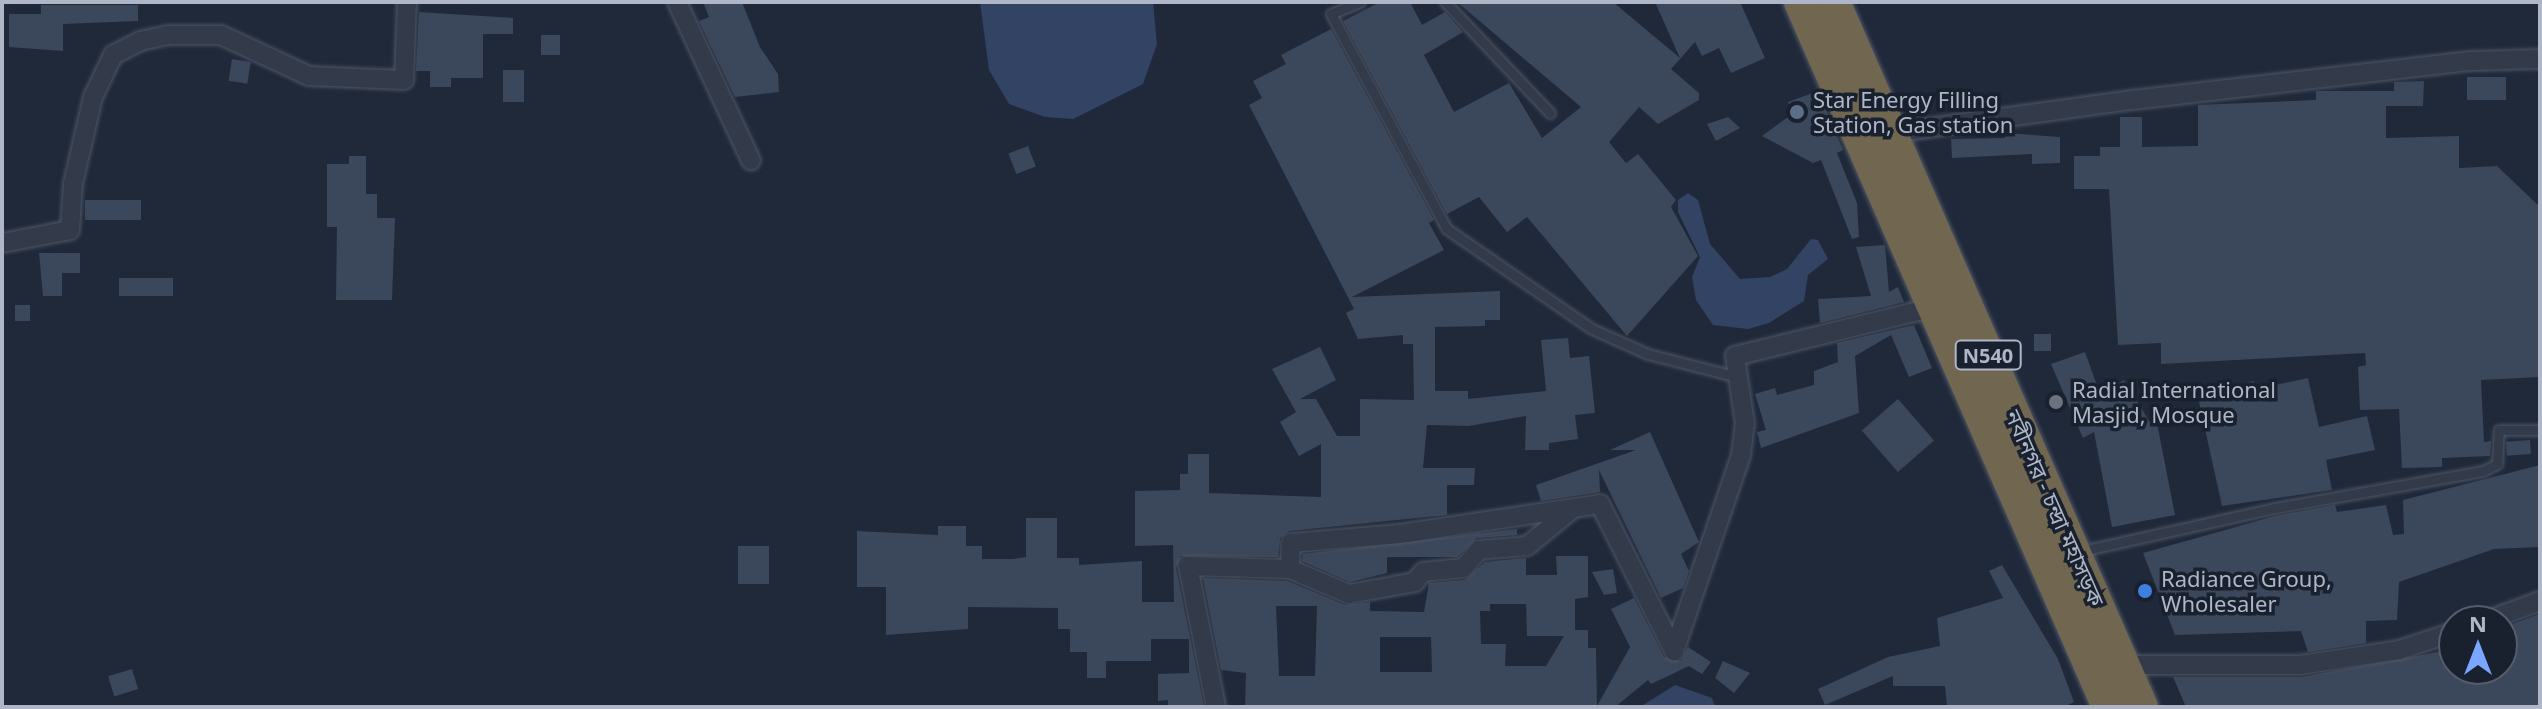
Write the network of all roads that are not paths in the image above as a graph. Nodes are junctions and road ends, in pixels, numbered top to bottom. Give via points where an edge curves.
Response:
1 (407, 2) edge
2 (677, 2) edge
3 (1360, 2) edge
4 (1445, 2) edge
5 (1800, 2) edge
6 (1834, 2) edge
7 (2540, 59) edge
8 (1550, 113) dead end
9 (1891, 133) junction
10 (751, 161) dead end
11 (2, 243) edge
12 (1935, 307) junction
13 (1738, 377) junction
14 (2540, 430) edge
15 (1573, 508) junction
16 (2074, 552) junction
17 (1290, 569) junction
18 (2540, 601) edge
19 (2518, 609) edge
20 (2438, 637) edge
21 (2124, 665) junction
22 (1216, 707) edge
23 (2108, 707) edge
24 (2142, 707) edge

1 - 11 street via 404,80 309,76 221,35 168,35 113,55 93,97 73,184 70,230
2 - 10 street
3 - 13 lane via 1331,14 1447,229 1592,329 1648,354
4 - 8 lane
5 - 12 highway, নবীনগর - চন্দ্রা মহাসড়ক / N540
6 - 9 highway, নবীনগর - চন্দ্রা মহাসড়ক / N540
7 - 9 street via 2471,61
9 - 16 highway, নবীনগর - চন্দ্রা মহাসড়ক / N540
12 - 13 street via 1735,356
12 - 23 highway, নবীনগর - চন্দ্রা মহাসড়ক / N540
13 - 15 street via 1745,424 1741,455 1674,651 1600,504
14 - 16 lane via 2499,430 2497,464 2483,471 2275,508
15 - 17 street via 1400,534 1291,543
15 - 17 street via 1527,546 1479,550 1463,568 1423,572 1415,582 1349,594
16 - 21 highway, নবীনগর - চন্দ্রা মহাসড়ক / N540
17 - 22 street via 1188,566
18 - 19 street
20 - 21 street via 2399,650 2300,665
21 - 24 highway, নবীনগর - চন্দ্রা মহাসড়ক / N540

